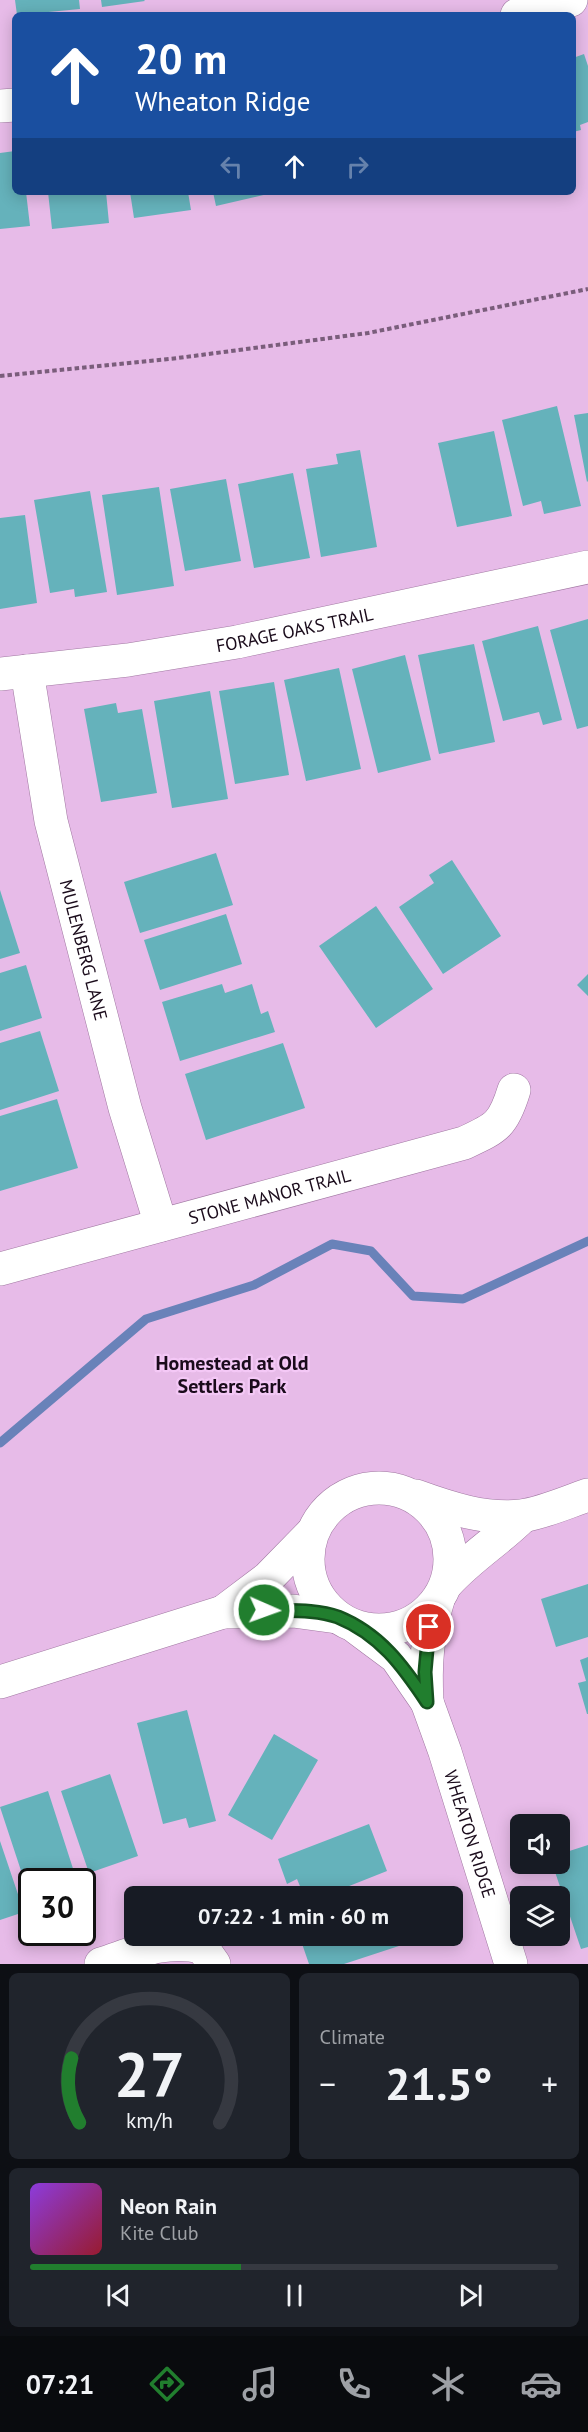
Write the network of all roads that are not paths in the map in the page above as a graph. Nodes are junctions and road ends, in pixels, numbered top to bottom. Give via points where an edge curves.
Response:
1 (571, 0) edge
2 (531, 8) edge
3 (588, 567) edge
4 (14, 672) edge
5 (514, 1090) dead end
6 (162, 1225) junction
7 (0, 1269) edge
8 (413, 1495) junction
9 (588, 1495) edge
10 (523, 1516) junction
11 (311, 1534) junction
12 (443, 1591) junction
13 (223, 1612) junction
14 (347, 1622) junction
15 (0, 1682) edge
16 (427, 1702) junction
17 (101, 1964) edge
18 (214, 1964) edge
19 (510, 1964) edge

1 - 2 street
3 - 4 street, FORAGE OAKS TRAIL via 237,642 128,660
4 - 6 street, MULENBERG LANE via 125,1108
5 - 6 street, STONE MANOR TRAIL via 495,1129 464,1143
6 - 7 street, STONE MANOR TRAIL
8 - 10 street via 478,1514
8 - 11 street via 390,1487 365,1488 342,1496 323,1512
8 - 12 street via 432,1510 451,1554
9 - 10 street
10 - 12 street via 462,1567
11 - 13 street via 268,1578
11 - 14 street via 307,1558 310,1580 321,1601
12 - 14 street via 423,1617 402,1627 380,1631
12 - 16 street, WHEATON RIDGE via 429,1627
13 - 14 street via 293,1611
13 - 15 street
14 - 16 street, WHEATON RIDGE via 396,1658
16 - 19 street, WHEATON RIDGE
17 - 18 street via 161,1945 181,1943 202,1947

